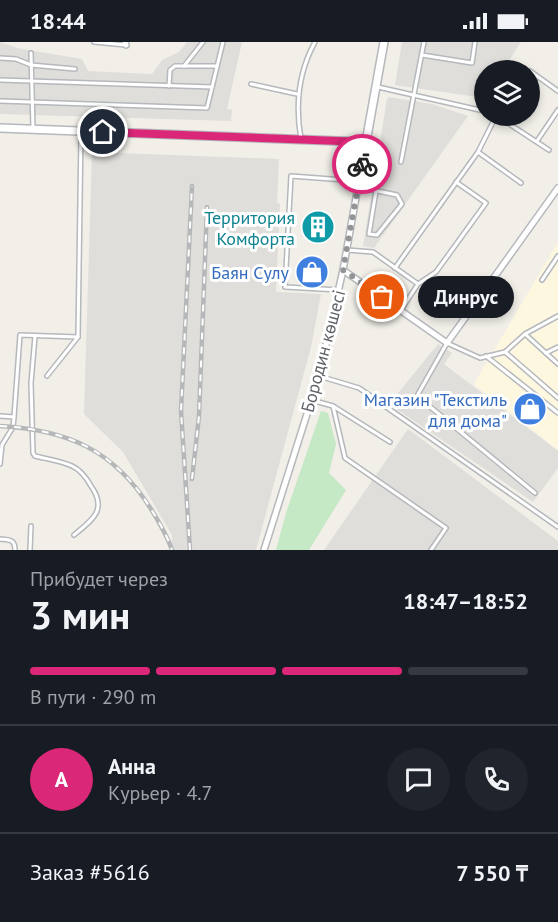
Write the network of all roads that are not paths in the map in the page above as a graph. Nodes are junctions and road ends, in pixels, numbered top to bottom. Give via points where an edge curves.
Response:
1 (94, 42) edge
2 (203, 42) edge
3 (223, 42) edge
4 (315, 42) edge
5 (384, 42) edge
6 (424, 42) edge
7 (475, 42) edge
8 (125, 44) edge
9 (31, 53) dead end
10 (422, 55) junction
11 (0, 58) edge
12 (31, 65) junction
13 (184, 66) junction
14 (217, 66) junction
15 (75, 69) dead end
16 (540, 79) edge
17 (0, 80) edge
18 (32, 81) junction
19 (251, 84) dead end
20 (169, 86) junction
21 (212, 87) junction
22 (376, 87) junction
23 (558, 91) edge
24 (297, 94) junction
25 (414, 95) junction
26 (0, 101) edge
27 (33, 102) junction
28 (474, 109) edge
29 (558, 111) edge
30 (491, 126) edge
31 (512, 126) edge
32 (0, 129) edge
33 (33, 130) junction
34 (81, 132) junction
35 (301, 139) junction
36 (536, 141) junction
37 (366, 142) junction
38 (549, 150) dead end
39 (478, 152) junction
40 (401, 162) dead end
41 (456, 182) junction
42 (521, 183) dead end
43 (359, 184) junction
44 (558, 188) edge
45 (376, 190) junction
46 (347, 250) junction
47 (558, 256) edge
48 (395, 268) junction
49 (343, 270) junction
50 (542, 280) dead end
51 (418, 284) junction
52 (339, 290) junction
53 (401, 310) junction
54 (558, 316) edge
55 (525, 334) junction
56 (34, 336) junction
57 (78, 337) junction
58 (447, 343) junction
59 (558, 347) edge
60 (505, 352) junction
61 (546, 353) junction
62 (486, 356) junction
63 (558, 364) edge
64 (46, 376) dead end
65 (319, 376) junction
66 (558, 398) edge
67 (311, 400) junction
68 (333, 406) junction
69 (558, 413) edge
70 (0, 416) edge
71 (14, 417) junction
72 (390, 442) dead end
73 (0, 464) edge
74 (535, 493) dead end
75 (31, 526) dead end
76 (558, 527) edge
77 (74, 535) dead end
78 (0, 539) edge
79 (15, 550) edge
80 (30, 550) edge
81 (264, 550) edge
82 (431, 550) edge

1 - 8 lane
2 - 13 lane
3 - 14 lane
4 - 24 lane
5 - 22 street, Бородин көшесі
6 - 10 lane
7 - 10 lane via 472,63
9 - 12 lane
10 - 25 lane
11 - 12 lane
12 - 15 lane
12 - 18 lane
13 - 14 lane
13 - 20 lane via 170,70
14 - 21 lane
16 - 23 lane
17 - 18 lane
18 - 20 lane
18 - 27 lane
19 - 24 lane
20 - 21 lane
21 - 27 lane via 207,108
22 - 25 lane
22 - 37 street, Бородин көшесі
24 - 35 lane
25 - 28 lane
25 - 40 lane
26 - 27 lane
27 - 33 lane
29 - 36 lane
30 - 39 lane
31 - 36 lane
32 - 33 street
33 - 34 street
34 - 35 street
34 - 57 lane
35 - 37 street
36 - 38 lane
37 - 43 street, Бородин көшесі
39 - 41 lane
39 - 42 lane
41 - 48 lane
41 - 51 lane via 486,203 436,272
43 - 45 lane
43 - 46 street, Бородин көшесі
43 - 52 lane via 291,176 285,287
44 - 58 street
45 - 45 lane via 397,195 402,204 377,235 369,234
46 - 48 lane via 373,252
46 - 49 street, Бородин көшесі
47 - 50 lane
48 - 51 lane
49 - 52 street, Бородин көшесі
49 - 53 street
51 - 53 lane
52 - 65 street, Бородин көшесі
53 - 58 street
54 - 55 lane
55 - 60 lane
55 - 61 lane
56 - 57 lane
56 - 71 lane via 20,335
56 - 77 lane via 33,453 82,472 98,499 96,514
57 - 64 lane
58 - 62 lane via 480,358
58 - 74 lane via 417,396
59 - 61 lane
60 - 62 lane
60 - 66 lane
61 - 63 lane
62 - 69 lane
65 - 67 street, Бородин көшесі
65 - 76 lane via 359,388
67 - 68 lane
67 - 81 street, Бородин көшесі
68 - 72 lane
68 - 82 lane via 345,458 446,528
70 - 71 lane
71 - 73 lane via 13,427 2,445
75 - 80 lane
78 - 79 lane via 14,542

